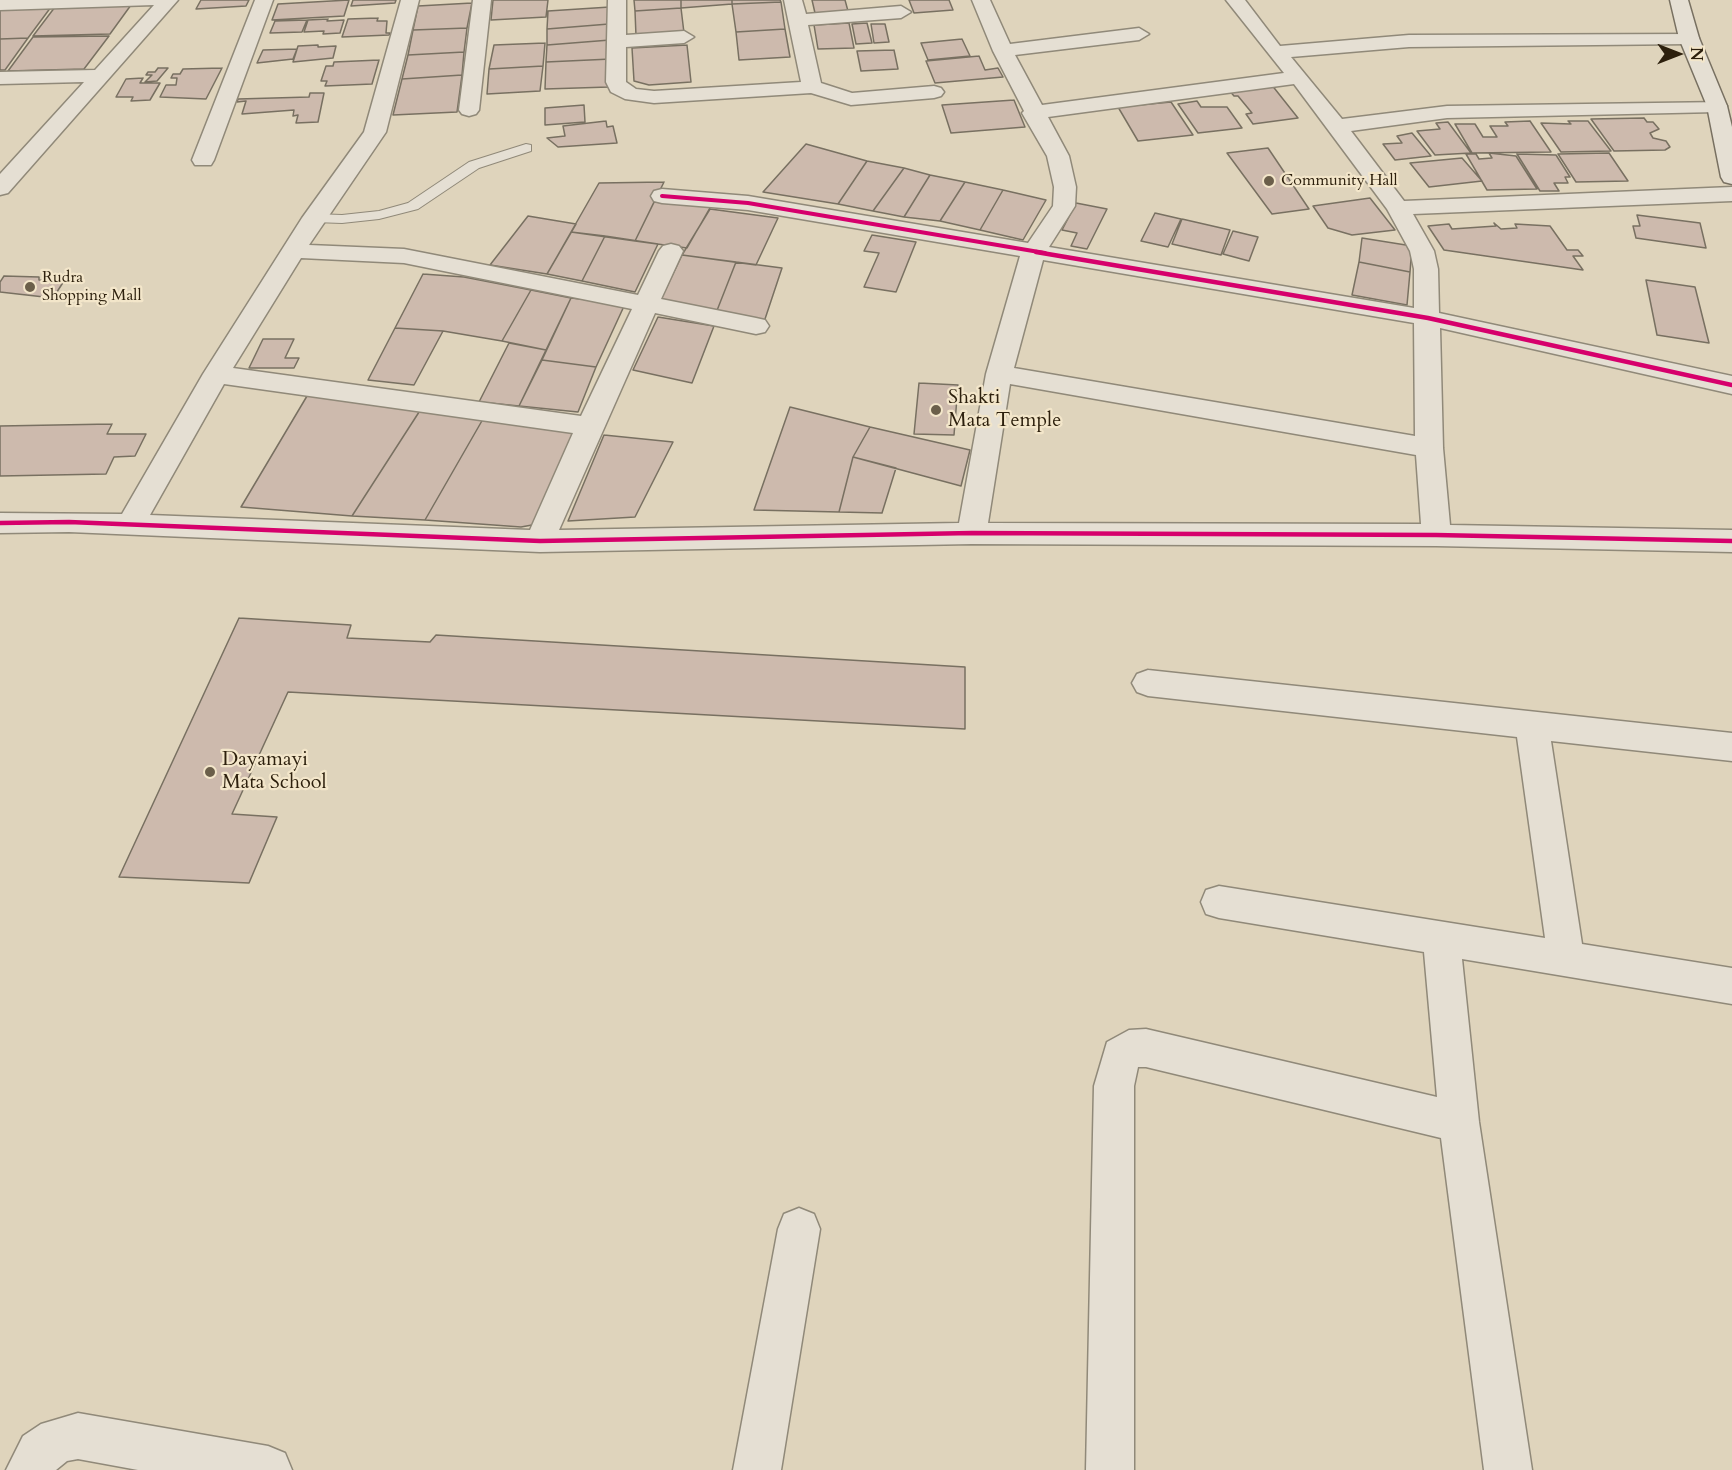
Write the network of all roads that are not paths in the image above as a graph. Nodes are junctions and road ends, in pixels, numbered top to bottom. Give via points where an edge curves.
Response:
1 (153, 0) edge
2 (169, 0) edge
3 (264, 0) edge
4 (410, 0) edge
5 (482, 0) edge
6 (617, 0) edge
7 (793, 0) edge
8 (981, 0) edge
9 (1235, 0) edge
10 (1680, 0) edge
11 (0, 4) edge
12 (901, 12) dead end
13 (797, 20) junction
14 (1139, 34) dead end
15 (684, 38) dead end
16 (1689, 39) junction
17 (616, 42) junction
18 (1003, 51) junction
19 (1275, 52) junction
20 (99, 76) junction
21 (1299, 77) junction
22 (0, 78) edge
23 (812, 87) junction
24 (934, 92) dead end
25 (469, 110) dead end
26 (1033, 113) junction
27 (1724, 120) edge
28 (1336, 126) junction
29 (526, 148) dead end
30 (203, 160) dead end
31 (11, 163) edge
32 (1732, 177) edge
33 (0, 188) edge
34 (1732, 194) edge
35 (662, 196) dead end
36 (1398, 208) junction
37 (314, 218) junction
38 (295, 251) junction
39 (671, 251) dead end
40 (1033, 253) junction
41 (646, 303) junction
42 (1428, 318) junction
43 (756, 326) dead end
44 (216, 374) junction
45 (999, 374) junction
46 (1732, 385) edge
47 (590, 426) junction
48 (1429, 448) junction
49 (0, 522) edge
50 (130, 525) junction
51 (972, 533) junction
52 (1436, 535) junction
53 (1732, 541) edge
54 (540, 542) junction
55 (1148, 683) dead end
56 (1532, 725) junction
57 (1732, 747) edge
58 (1219, 902) dead end
59 (1441, 938) junction
60 (1566, 958) junction
61 (1732, 986) edge
62 (1459, 1122) junction
63 (799, 1229) dead end
64 (30, 1470) edge
65 (268, 1470) edge
66 (757, 1470) edge
67 (1110, 1470) edge
68 (1508, 1470) edge

1 - 11 street
2 - 20 street
3 - 30 street
4 - 37 street via 375,132
5 - 25 street
6 - 17 street
7 - 13 street
8 - 18 street
9 - 19 street
10 - 16 street
12 - 13 street
13 - 23 street
14 - 18 street
15 - 17 street
16 - 19 street via 1409,41
16 - 27 street
17 - 23 street via 616,82 618,88 632,95
18 - 26 street
19 - 21 street
20 - 22 street
20 - 31 street
21 - 26 street
21 - 28 street
23 - 24 street via 851,99
26 - 40 street via 1058,156 1065,187 1064,206
27 - 28 street via 1446,112
27 - 32 street
28 - 36 street
29 - 37 lane via 474,165 413,206 379,215
31 - 33 street
34 - 36 street
35 - 40 street via 748,203
36 - 42 street via 1422,250
37 - 38 street
38 - 41 street via 404,256
38 - 44 street
39 - 41 street
40 - 42 street
40 - 45 street
41 - 43 street
41 - 47 street
42 - 46 street
42 - 48 street
44 - 47 street
44 - 50 street
45 - 48 street
45 - 51 street
47 - 54 street
48 - 52 street
49 - 50 street
50 - 54 street
51 - 52 street
51 - 54 street
52 - 53 street
55 - 56 street
56 - 57 street
56 - 60 street
58 - 59 street
59 - 60 street
59 - 62 street
60 - 61 street
62 - 67 street via 1146,1048 1129,1049 1121,1055 1114,1086
62 - 68 street
63 - 66 street
64 - 65 street via 40,1453 57,1440 78,1436

